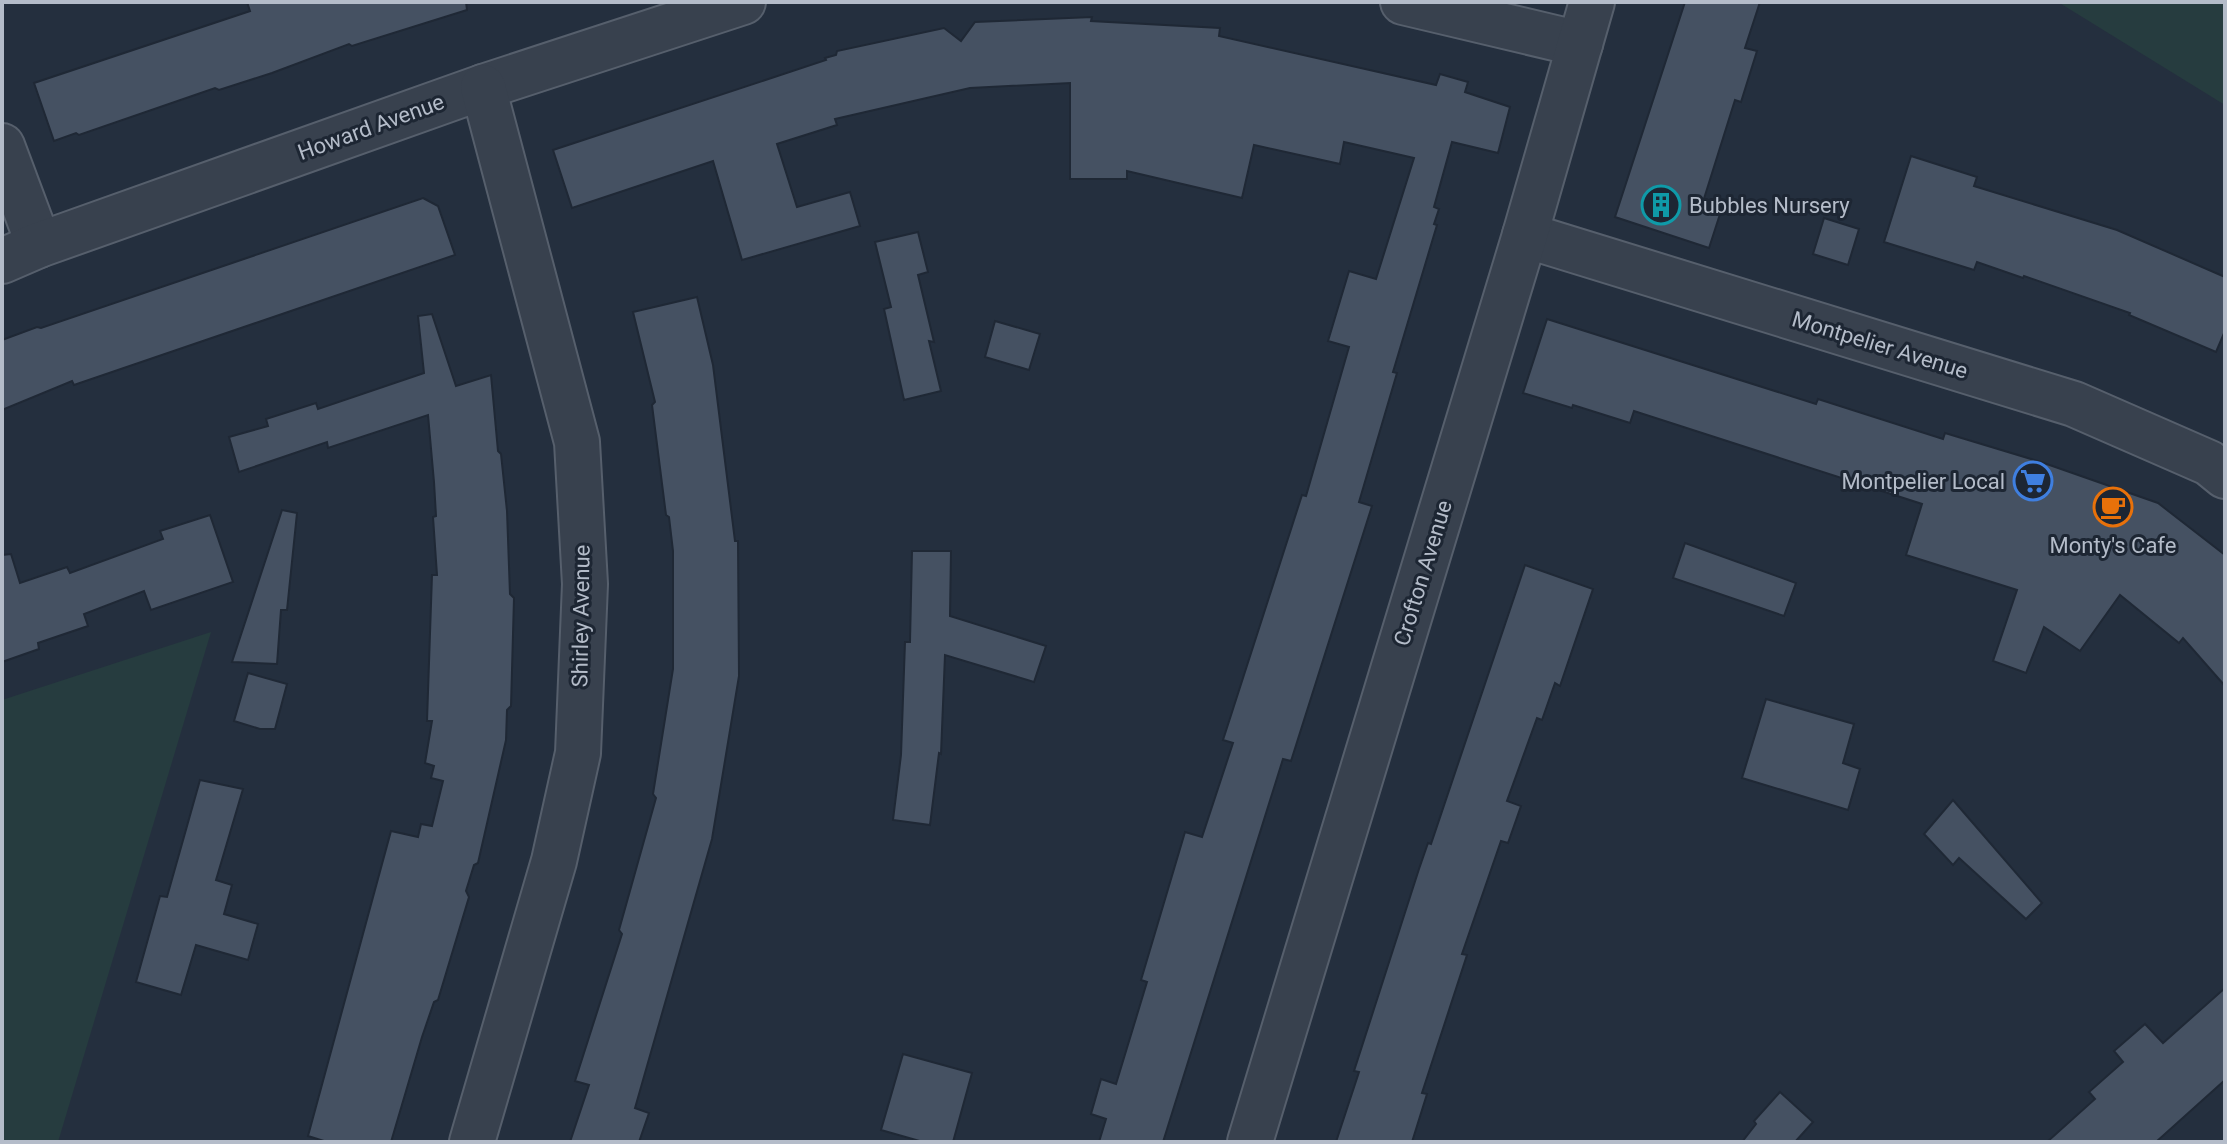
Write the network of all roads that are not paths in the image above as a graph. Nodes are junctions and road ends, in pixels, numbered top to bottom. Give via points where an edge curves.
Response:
1 (743, 2) edge
2 (1403, 2) edge
3 (1592, 2) edge
4 (1580, 44) junction
5 (483, 87) junction
6 (2, 146) edge
7 (1525, 235) junction
8 (20, 253) edge
9 (2225, 476) edge
10 (472, 1142) edge
11 (1250, 1142) edge

1 - 5 street, Howard Avenue
2 - 4 street
3 - 4 street, Crofton Avenue
4 - 7 street, Crofton Avenue
5 - 8 street, Howard Avenue
5 - 10 street, Shirley Avenue via 577,442 585,584 578,753 554,861
6 - 8 street
7 - 9 street, Montpelier Avenue via 2074,404 2209,463
7 - 11 street, Crofton Avenue

